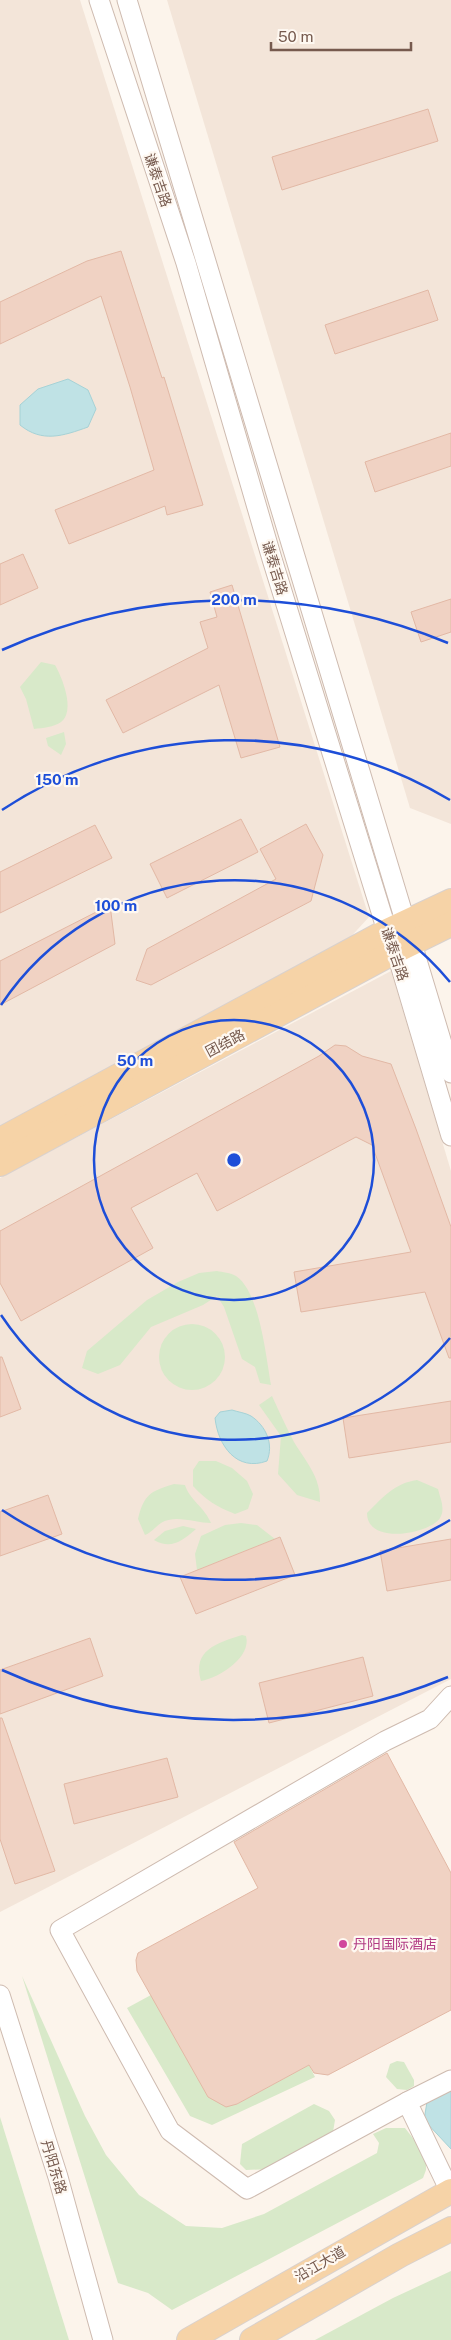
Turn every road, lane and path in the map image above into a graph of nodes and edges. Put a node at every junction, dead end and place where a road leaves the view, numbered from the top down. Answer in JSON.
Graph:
{"nodes":[{"id":1,"x":98,"y":0,"type":"edge"},
{"id":2,"x":127,"y":0,"type":"edge"},
{"id":3,"x":451,"y":902,"type":"edge"},
{"id":4,"x":451,"y":924,"type":"edge"},
{"id":5,"x":400,"y":937,"type":"junction"},
{"id":6,"x":451,"y":1073,"type":"edge"},
{"id":7,"x":451,"y":1136,"type":"edge"},
{"id":8,"x":0,"y":1140,"type":"edge"},
{"id":9,"x":0,"y":1164,"type":"edge"},
{"id":10,"x":451,"y":1696,"type":"edge"},
{"id":11,"x":0,"y":1995,"type":"edge"},
{"id":12,"x":451,"y":2080,"type":"edge"},
{"id":13,"x":407,"y":2102,"type":"junction"},
{"id":14,"x":451,"y":2191,"type":"edge"},
{"id":15,"x":451,"y":2229,"type":"edge"},
{"id":16,"x":103,"y":2340,"type":"edge"},
{"id":17,"x":189,"y":2340,"type":"edge"},
{"id":18,"x":252,"y":2340,"type":"edge"}],
"edges":[{"from":1,"to":5,"type":"street","name":"谦泰吉路"},
{"from":2,"to":5,"type":"street","name":"谦泰吉路"},
{"from":3,"to":5,"type":"main road","name":"团结路"},
{"from":4,"to":5,"type":"main road","name":"团结路"},
{"from":5,"to":6,"type":"street","name":"谦泰吉路"},
{"from":5,"to":7,"type":"street","name":"谦泰吉路"},
{"from":5,"to":8,"type":"main road","name":"团结路"},
{"from":5,"to":9,"type":"main road","name":"团结路"},
{"from":10,"to":13,"type":"street"},
{"from":11,"to":16,"type":"street","name":"丹阳东路"},
{"from":12,"to":13,"type":"street"},
{"from":13,"to":14,"type":"street"},
{"from":14,"to":17,"type":"main road","name":"沿江大道"},
{"from":15,"to":18,"type":"main road"}]}
